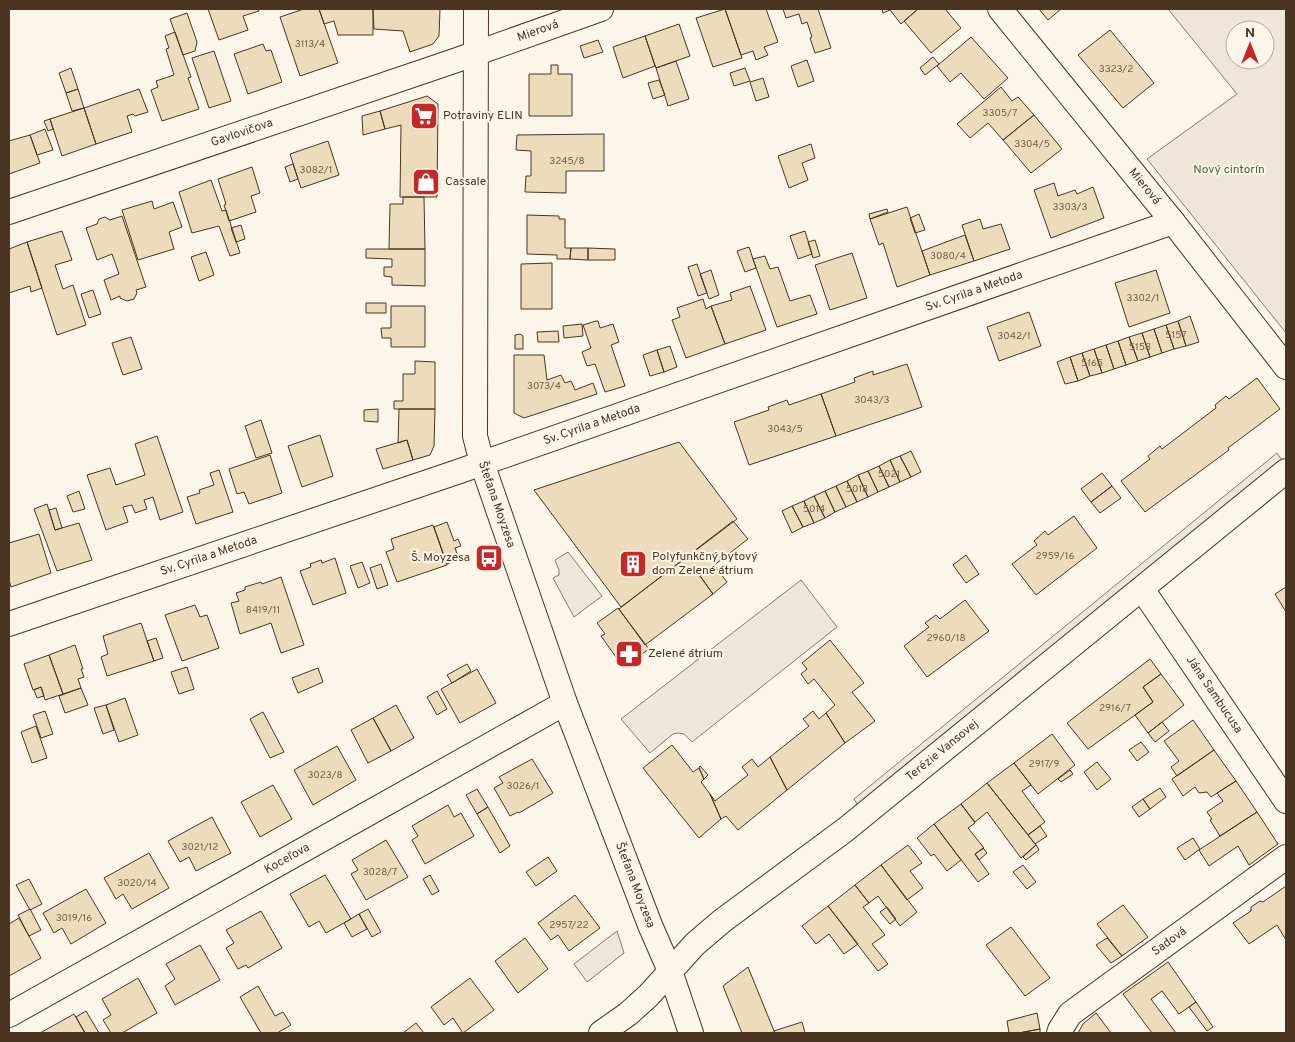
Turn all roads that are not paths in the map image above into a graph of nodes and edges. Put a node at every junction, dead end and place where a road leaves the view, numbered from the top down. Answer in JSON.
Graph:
{"nodes":[{"id":1,"x":476,"y":9,"type":"edge"},
{"id":2,"x":601,"y":9,"type":"edge"},
{"id":3,"x":1000,"y":9,"type":"edge"},
{"id":4,"x":475,"y":54,"type":"junction"},
{"id":5,"x":9,"y":212,"type":"edge"},
{"id":6,"x":1173,"y":222,"type":"junction"},
{"id":7,"x":1286,"y":367,"type":"edge"},
{"id":8,"x":482,"y":463,"type":"junction"},
{"id":9,"x":1286,"y":471,"type":"edge"},
{"id":10,"x":1142,"y":589,"type":"junction"},
{"id":11,"x":9,"y":624,"type":"edge"},
{"id":12,"x":565,"y":703,"type":"junction"},
{"id":13,"x":1286,"y":801,"type":"edge"},
{"id":14,"x":1286,"y":857,"type":"edge"},
{"id":15,"x":670,"y":971,"type":"junction"},
{"id":16,"x":9,"y":1015,"type":"edge"},
{"id":17,"x":601,"y":1033,"type":"edge"},
{"id":18,"x":691,"y":1033,"type":"edge"},
{"id":19,"x":1060,"y":1033,"type":"edge"}],
"edges":[{"from":1,"to":4,"type":"street","name":"Štefana Moyzesa"},
{"from":2,"to":4,"type":"street","name":"Mierová"},
{"from":3,"to":6,"type":"street","name":"Mierová"},
{"from":4,"to":5,"type":"street","name":"Gavlovičova"},
{"from":4,"to":8,"type":"street","name":"Štefana Moyzesa"},
{"from":6,"to":7,"type":"street","name":"Mierová"},
{"from":6,"to":8,"type":"street","name":"Sv. Cyrila a Metoda"},
{"from":8,"to":11,"type":"street","name":"Sv. Cyrila a Metoda"},
{"from":8,"to":12,"type":"street","name":"Štefana Moyzesa"},
{"from":9,"to":10,"type":"street","name":"Terézie Vansovej"},
{"from":10,"to":13,"type":"street","name":"Jána Sambucusa"},
{"from":10,"to":15,"type":"street","name":"Terézie Vansovej"},
{"from":12,"to":15,"type":"street","name":"Štefana Moyzesa"},
{"from":12,"to":16,"type":"street","name":"Koceľova"},
{"from":14,"to":19,"type":"street","name":"Sadová"},
{"from":15,"to":17,"type":"street","name":"Terézie Vansovej"},
{"from":15,"to":18,"type":"street","name":"Štefana Moyzesa"}]}
